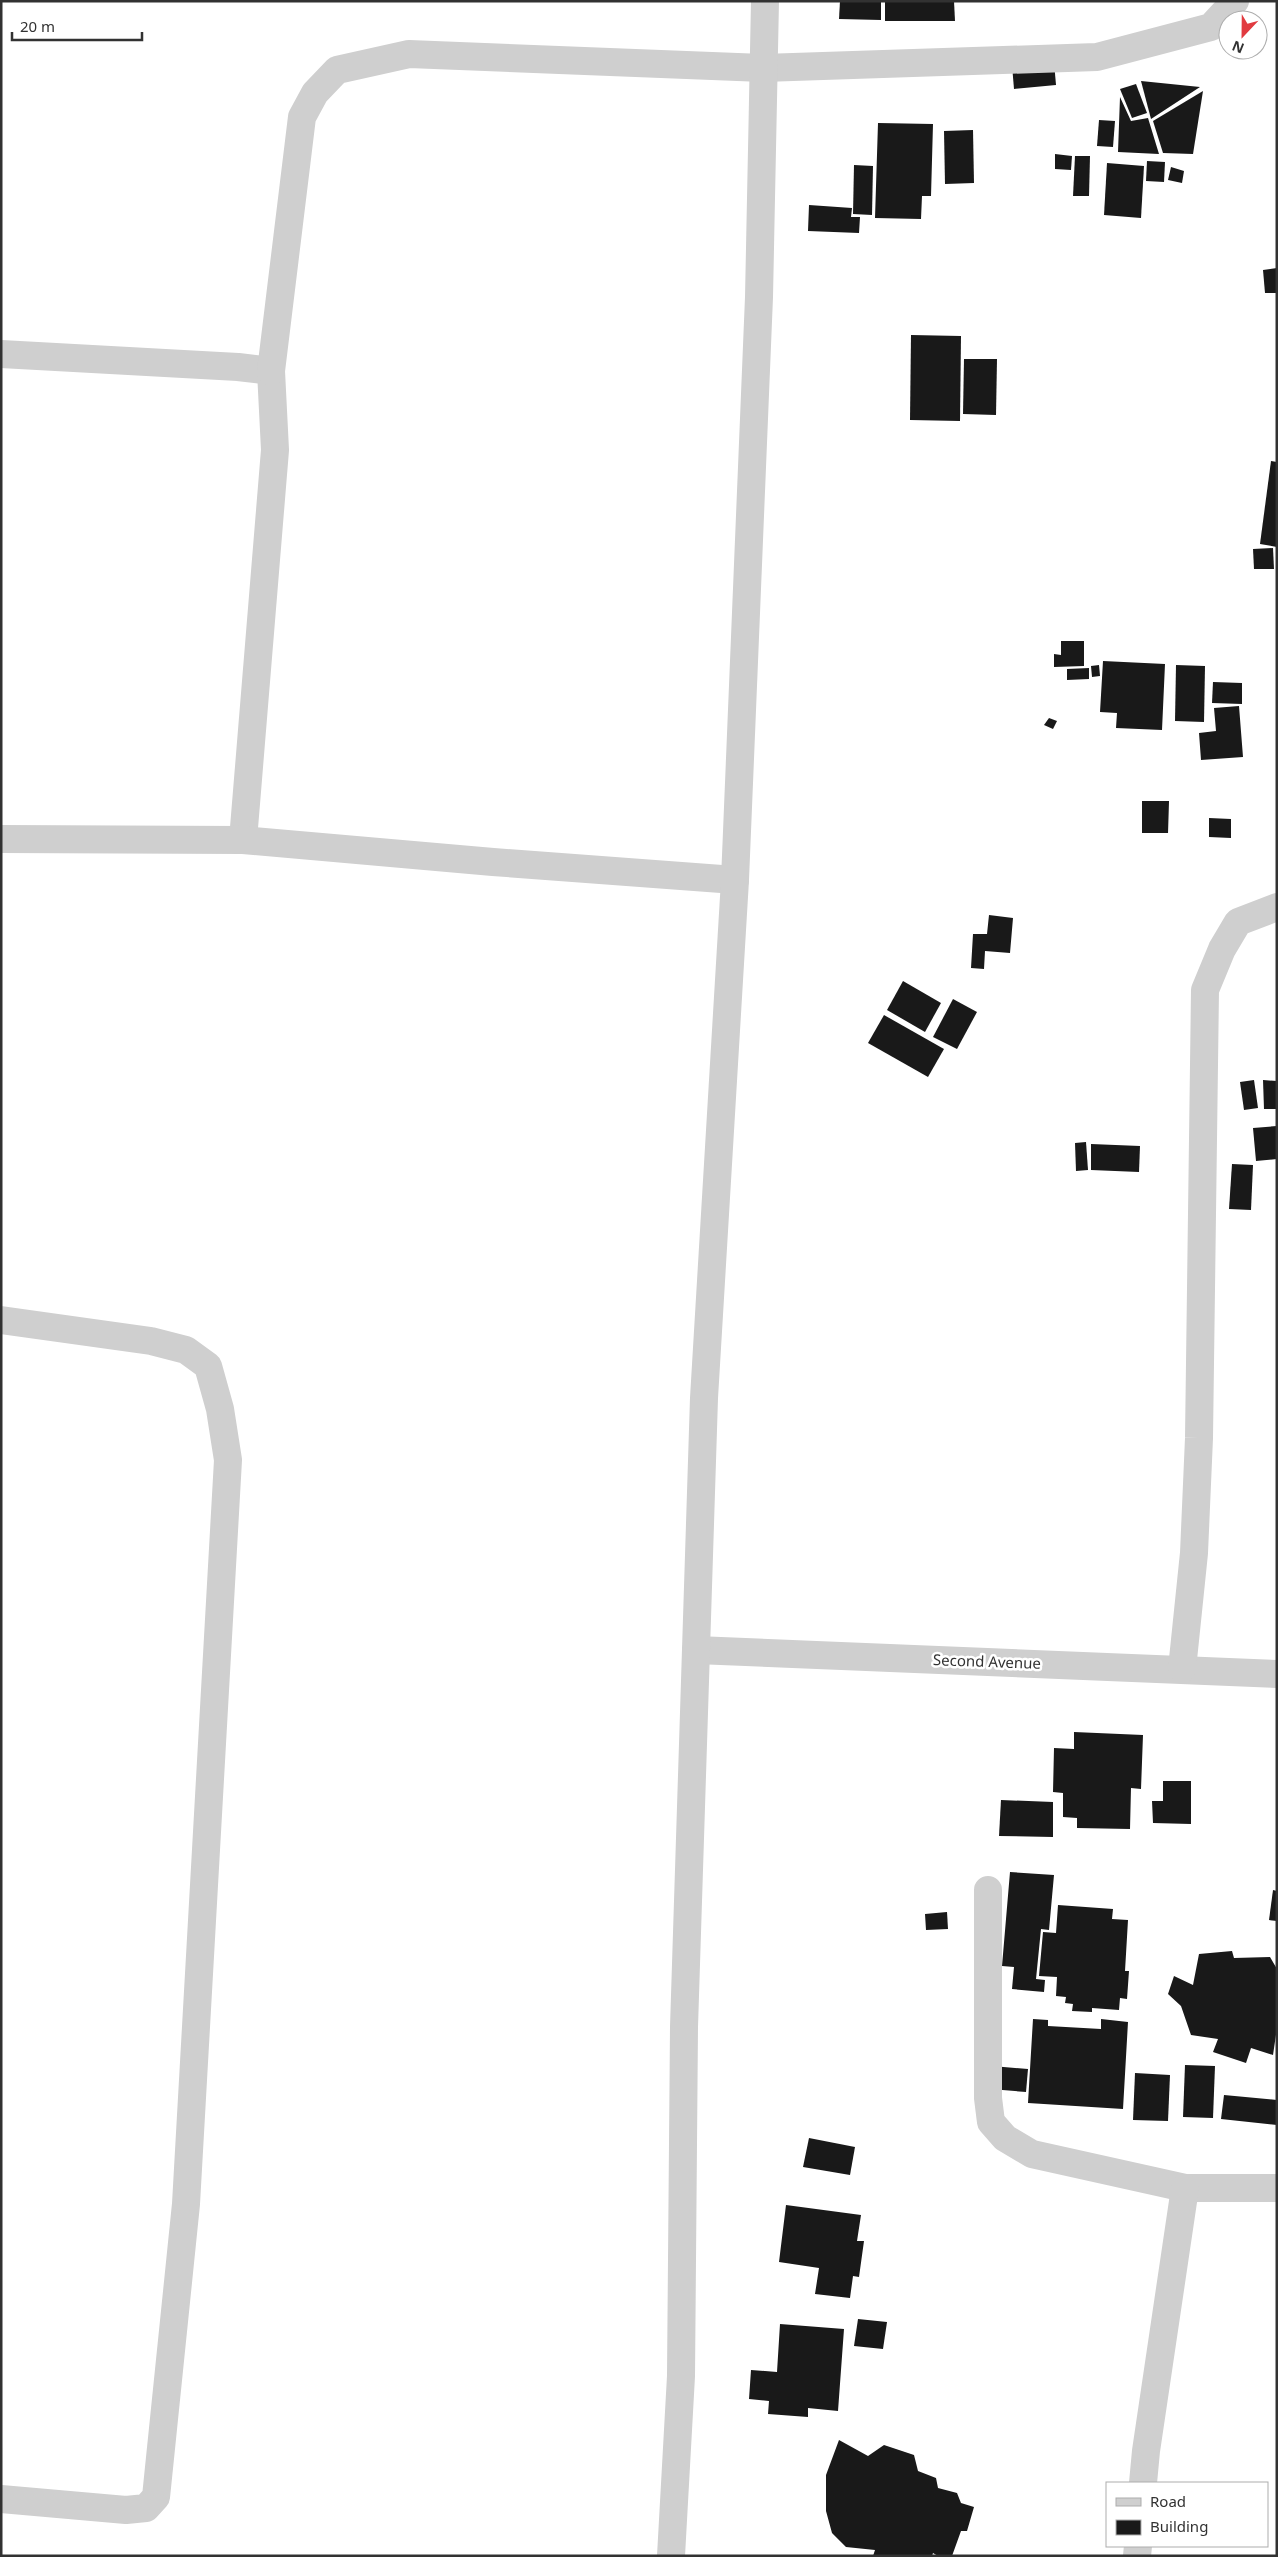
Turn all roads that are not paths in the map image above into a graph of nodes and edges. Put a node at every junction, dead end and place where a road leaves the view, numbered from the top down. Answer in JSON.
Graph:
{"nodes":[{"id":1,"x":764,"y":1,"type":"edge"},
{"id":2,"x":1236,"y":1,"type":"edge"},
{"id":3,"x":763,"y":68,"type":"junction"},
{"id":4,"x":1,"y":354,"type":"edge"},
{"id":5,"x":271,"y":371,"type":"junction"},
{"id":6,"x":1,"y":839,"type":"edge"},
{"id":7,"x":243,"y":840,"type":"junction"},
{"id":8,"x":735,"y":880,"type":"junction"},
{"id":9,"x":1277,"y":907,"type":"edge"},
{"id":10,"x":1,"y":1320,"type":"edge"},
{"id":11,"x":696,"y":1650,"type":"junction"},
{"id":12,"x":1182,"y":1668,"type":"junction"},
{"id":13,"x":1277,"y":1674,"type":"edge"},
{"id":14,"x":988,"y":1890,"type":"dead end"},
{"id":15,"x":1185,"y":2188,"type":"junction"},
{"id":16,"x":1277,"y":2188,"type":"edge"},
{"id":17,"x":1143,"y":2482,"type":"edge"},
{"id":18,"x":1,"y":2499,"type":"edge"},
{"id":19,"x":671,"y":2556,"type":"edge"}],
"edges":[{"from":1,"to":3,"type":"street"},
{"from":2,"to":3,"type":"street"},
{"from":3,"to":5,"type":"street"},
{"from":3,"to":8,"type":"street"},
{"from":4,"to":5,"type":"street"},
{"from":5,"to":7,"type":"street"},
{"from":6,"to":7,"type":"street"},
{"from":7,"to":8,"type":"street"},
{"from":8,"to":11,"type":"street"},
{"from":9,"to":12,"type":"street"},
{"from":10,"to":18,"type":"street"},
{"from":11,"to":12,"type":"street","name":"Second Avenue"},
{"from":11,"to":19,"type":"street"},
{"from":12,"to":13,"type":"street","name":"Second Avenue"},
{"from":14,"to":15,"type":"street"},
{"from":15,"to":16,"type":"street"},
{"from":15,"to":17,"type":"street"}]}
